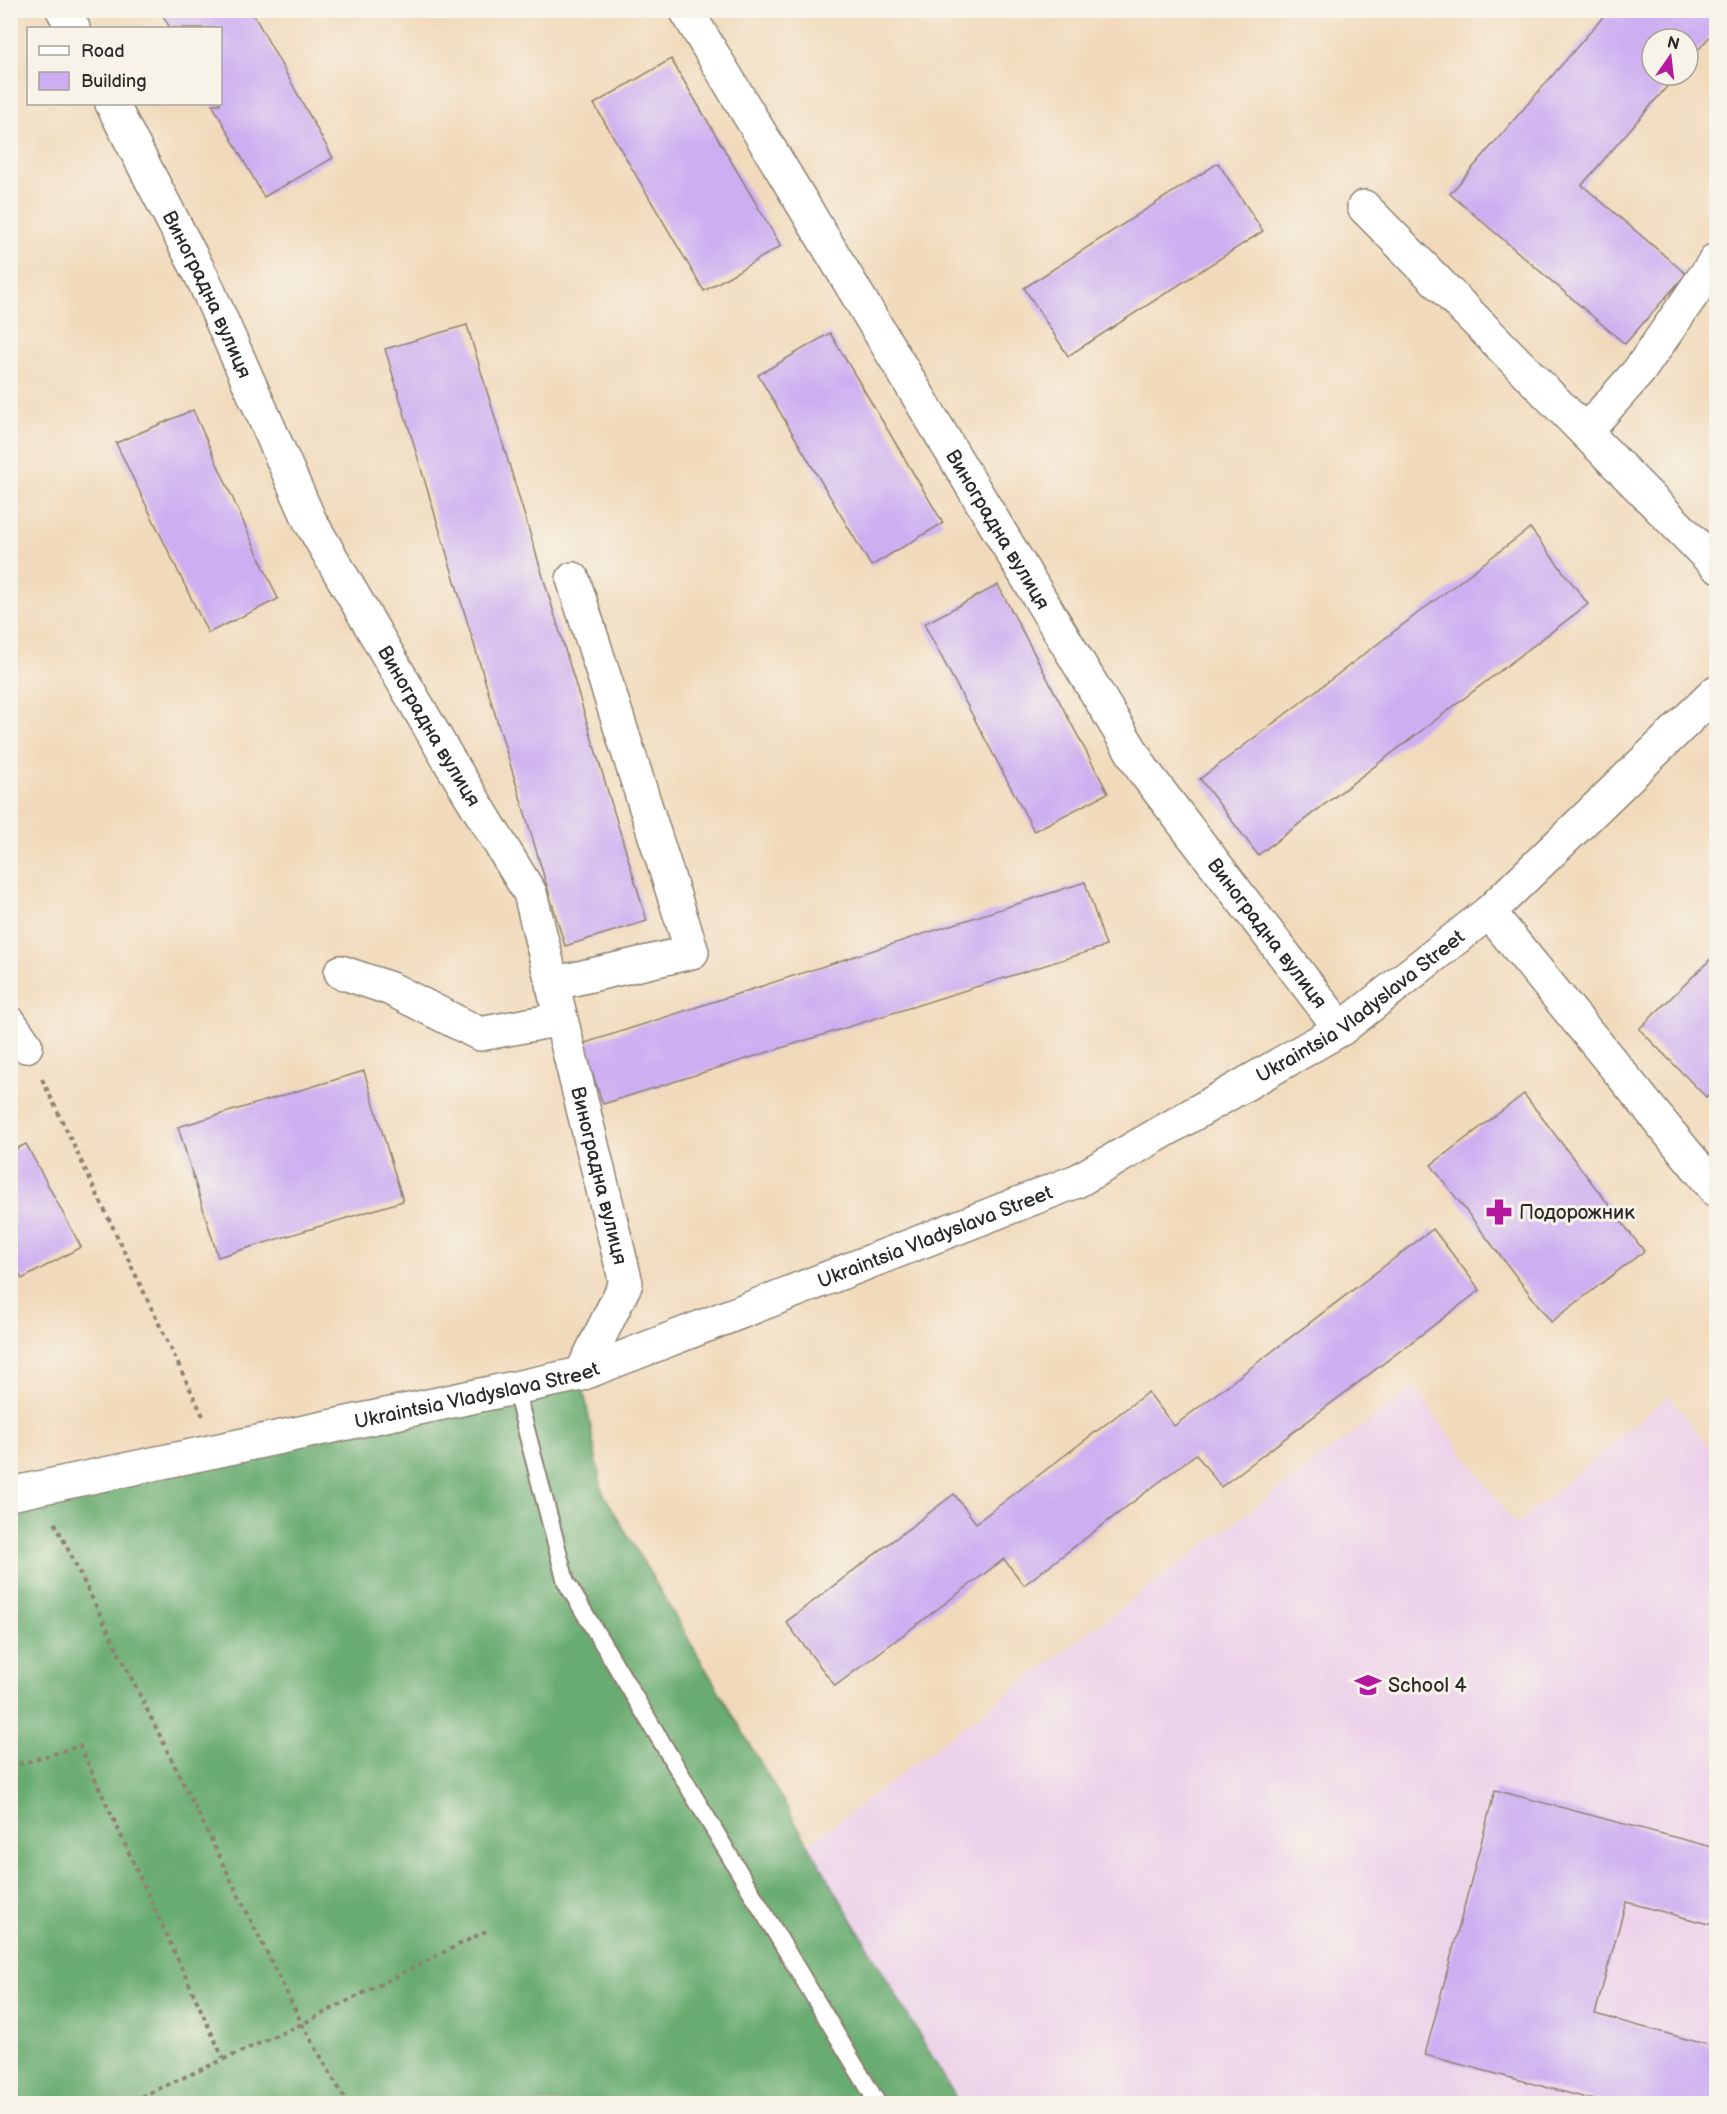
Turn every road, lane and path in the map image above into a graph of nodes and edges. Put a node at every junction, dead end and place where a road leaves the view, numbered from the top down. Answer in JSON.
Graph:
{"nodes":[{"id":1,"x":63,"y":10,"type":"edge"},
{"id":2,"x":686,"y":10,"type":"edge"},
{"id":3,"x":72,"y":27,"type":"edge"},
{"id":4,"x":113,"y":105,"type":"edge"},
{"id":5,"x":1364,"y":207,"type":"dead end"},
{"id":6,"x":1716,"y":260,"type":"edge"},
{"id":7,"x":1586,"y":431,"type":"junction"},
{"id":8,"x":1716,"y":565,"type":"edge"},
{"id":9,"x":573,"y":579,"type":"dead end"},
{"id":10,"x":1716,"y":692,"type":"edge"},
{"id":11,"x":1490,"y":912,"type":"junction"},
{"id":12,"x":342,"y":972,"type":"dead end"},
{"id":13,"x":552,"y":984,"type":"junction"},
{"id":14,"x":561,"y":1019,"type":"junction"},
{"id":15,"x":1341,"y":1029,"type":"junction"},
{"id":16,"x":18,"y":1035,"type":"edge"},
{"id":17,"x":1716,"y":1190,"type":"edge"},
{"id":18,"x":581,"y":1374,"type":"junction"},
{"id":19,"x":515,"y":1387,"type":"junction"},
{"id":20,"x":219,"y":1449,"type":"junction"},
{"id":21,"x":24,"y":1491,"type":"edge"},
{"id":22,"x":10,"y":1767,"type":"edge"},
{"id":23,"x":490,"y":1929,"type":"dead end"},
{"id":24,"x":302,"y":2024,"type":"junction"},
{"id":25,"x":223,"y":2058,"type":"junction"},
{"id":26,"x":125,"y":2103,"type":"edge"},
{"id":27,"x":348,"y":2103,"type":"edge"},
{"id":28,"x":878,"y":2103,"type":"edge"}],
"edges":[{"from":1,"to":3,"type":"street"},
{"from":2,"to":15,"type":"street","name":"Виноградна вулиця"},
{"from":4,"to":13,"type":"street","name":"Виноградна вулиця"},
{"from":5,"to":7,"type":"street"},
{"from":6,"to":7,"type":"street"},
{"from":7,"to":8,"type":"street"},
{"from":9,"to":13,"type":"street"},
{"from":10,"to":11,"type":"street","name":"Ukraintsia Vladyslava Street"},
{"from":11,"to":15,"type":"street","name":"Ukraintsia Vladyslava Street"},
{"from":11,"to":17,"type":"street"},
{"from":12,"to":14,"type":"street"},
{"from":13,"to":14,"type":"street","name":"Виноградна вулиця"},
{"from":14,"to":18,"type":"street","name":"Виноградна вулиця"},
{"from":15,"to":18,"type":"street","name":"Ukraintsia Vladyslava Street"},
{"from":16,"to":20,"type":"path"},
{"from":18,"to":19,"type":"street","name":"Ukraintsia Vladyslava Street"},
{"from":19,"to":20,"type":"street","name":"Ukraintsia Vladyslava Street"},
{"from":19,"to":28,"type":"lane"},
{"from":20,"to":21,"type":"street","name":"Ukraintsia Vladyslava Street"},
{"from":21,"to":24,"type":"path"},
{"from":22,"to":25,"type":"path"},
{"from":23,"to":24,"type":"path"},
{"from":24,"to":25,"type":"path"},
{"from":24,"to":27,"type":"path"},
{"from":25,"to":26,"type":"path"}]}
